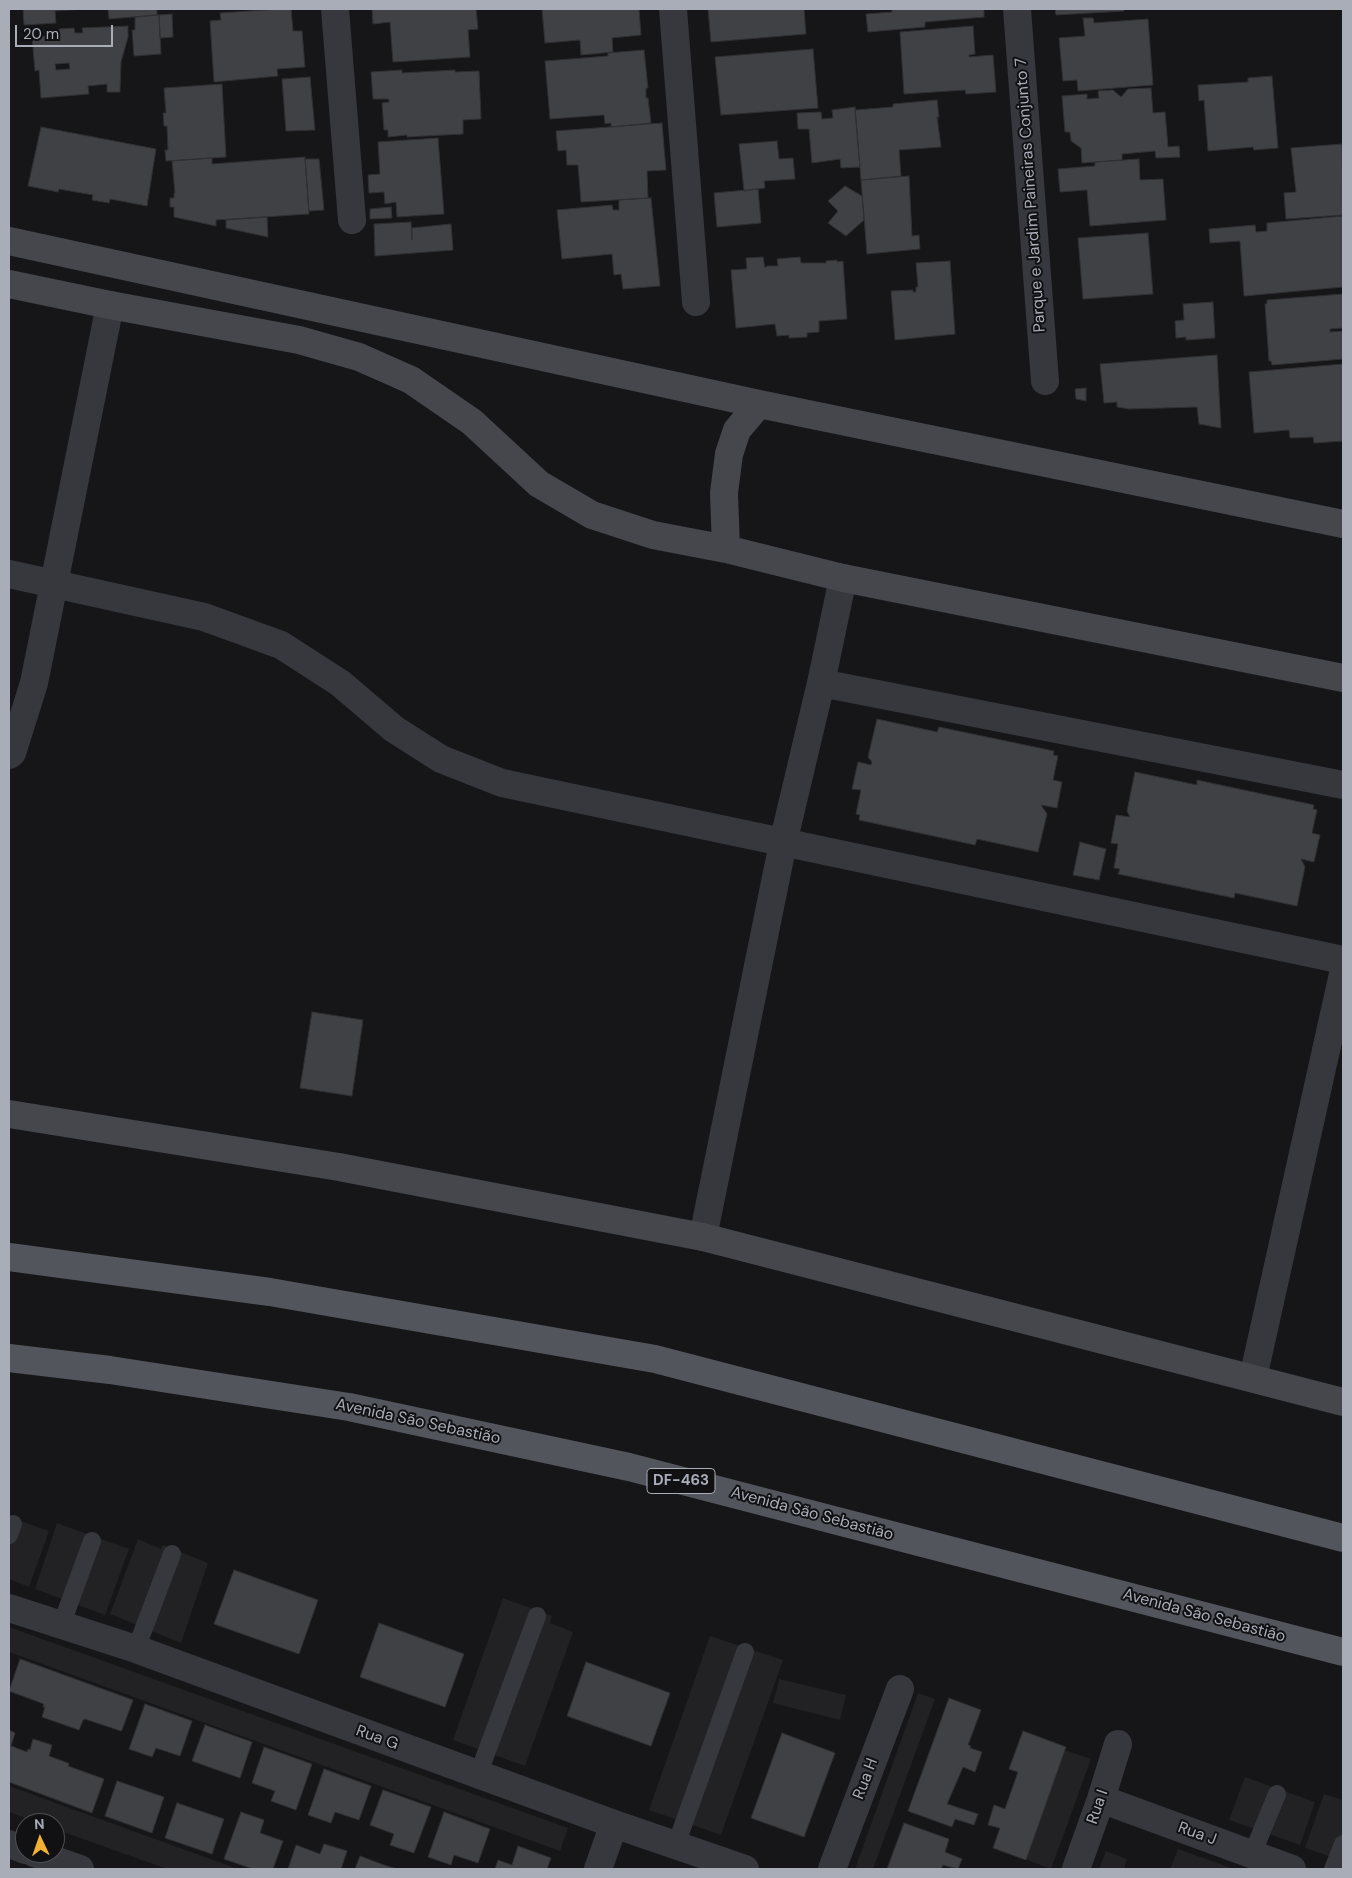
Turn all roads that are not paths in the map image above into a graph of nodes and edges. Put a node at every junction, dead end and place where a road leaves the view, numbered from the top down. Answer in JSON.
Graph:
{"nodes":[{"id":1,"x":335,"y":9,"type":"edge"},
{"id":2,"x":673,"y":9,"type":"edge"},
{"id":3,"x":1017,"y":9,"type":"edge"},
{"id":4,"x":352,"y":220,"type":"dead end"},
{"id":5,"x":9,"y":241,"type":"edge"},
{"id":6,"x":9,"y":284,"type":"edge"},
{"id":7,"x":696,"y":302,"type":"dead end"},
{"id":8,"x":110,"y":305,"type":"junction"},
{"id":9,"x":1045,"y":381,"type":"dead end"},
{"id":10,"x":759,"y":404,"type":"junction"},
{"id":11,"x":1343,"y":524,"type":"edge"},
{"id":12,"x":726,"y":549,"type":"junction"},
{"id":13,"x":9,"y":574,"type":"edge"},
{"id":14,"x":843,"y":578,"type":"junction"},
{"id":15,"x":53,"y":584,"type":"junction"},
{"id":16,"x":1343,"y":678,"type":"edge"},
{"id":17,"x":821,"y":683,"type":"junction"},
{"id":18,"x":9,"y":755,"type":"edge"},
{"id":19,"x":1343,"y":786,"type":"edge"},
{"id":20,"x":783,"y":843,"type":"junction"},
{"id":21,"x":1343,"y":960,"type":"edge"},
{"id":22,"x":1343,"y":974,"type":"edge"},
{"id":23,"x":9,"y":1114,"type":"edge"},
{"id":24,"x":703,"y":1237,"type":"junction"},
{"id":25,"x":9,"y":1257,"type":"edge"},
{"id":26,"x":9,"y":1358,"type":"edge"},
{"id":27,"x":1253,"y":1378,"type":"junction"},
{"id":28,"x":1343,"y":1402,"type":"edge"},
{"id":29,"x":1343,"y":1538,"type":"edge"},
{"id":30,"x":92,"y":1541,"type":"dead end"},
{"id":31,"x":172,"y":1554,"type":"dead end"},
{"id":32,"x":9,"y":1608,"type":"edge"},
{"id":33,"x":537,"y":1616,"type":"dead end"},
{"id":34,"x":60,"y":1626,"type":"junction"},
{"id":35,"x":136,"y":1649,"type":"junction"},
{"id":36,"x":745,"y":1652,"type":"dead end"},
{"id":37,"x":1343,"y":1652,"type":"edge"},
{"id":38,"x":900,"y":1689,"type":"dead end"},
{"id":39,"x":1118,"y":1744,"type":"dead end"},
{"id":40,"x":478,"y":1774,"type":"junction"},
{"id":41,"x":1277,"y":1794,"type":"dead end"},
{"id":42,"x":1101,"y":1799,"type":"junction"},
{"id":43,"x":614,"y":1824,"type":"junction"},
{"id":44,"x":1343,"y":1844,"type":"edge"},
{"id":45,"x":676,"y":1845,"type":"junction"},
{"id":46,"x":1252,"y":1855,"type":"junction"},
{"id":47,"x":63,"y":1863,"type":"edge"},
{"id":48,"x":80,"y":1869,"type":"edge"},
{"id":49,"x":598,"y":1869,"type":"edge"},
{"id":50,"x":745,"y":1869,"type":"edge"},
{"id":51,"x":832,"y":1869,"type":"edge"},
{"id":52,"x":1076,"y":1869,"type":"edge"},
{"id":53,"x":1292,"y":1869,"type":"edge"},
{"id":54,"x":1333,"y":1869,"type":"edge"}],
"edges":[{"from":1,"to":4,"type":"street"},
{"from":2,"to":7,"type":"street"},
{"from":3,"to":9,"type":"street","name":"Parque e Jardim Paineiras Conjunto 7"},
{"from":5,"to":10,"type":"street"},
{"from":6,"to":8,"type":"street"},
{"from":8,"to":12,"type":"street"},
{"from":8,"to":15,"type":"street"},
{"from":10,"to":11,"type":"street"},
{"from":10,"to":12,"type":"street"},
{"from":12,"to":14,"type":"street"},
{"from":13,"to":15,"type":"street"},
{"from":14,"to":16,"type":"street"},
{"from":14,"to":17,"type":"street"},
{"from":15,"to":18,"type":"street"},
{"from":15,"to":20,"type":"street"},
{"from":17,"to":19,"type":"street"},
{"from":17,"to":20,"type":"street"},
{"from":20,"to":21,"type":"street"},
{"from":20,"to":24,"type":"street"},
{"from":22,"to":27,"type":"street"},
{"from":23,"to":24,"type":"street"},
{"from":24,"to":27,"type":"street"},
{"from":25,"to":29,"type":"main road"},
{"from":26,"to":37,"type":"main road","name":"Avenida São Sebastião","number":"DF-463"},
{"from":27,"to":28,"type":"street"},
{"from":30,"to":34,"type":"lane"},
{"from":31,"to":35,"type":"lane"},
{"from":32,"to":34,"type":"street","name":"Rua G"},
{"from":33,"to":40,"type":"lane"},
{"from":34,"to":35,"type":"street","name":"Rua G"},
{"from":35,"to":40,"type":"street","name":"Rua G"},
{"from":36,"to":45,"type":"lane"},
{"from":38,"to":51,"type":"street","name":"Rua H"},
{"from":39,"to":42,"type":"street","name":"Rua I"},
{"from":40,"to":43,"type":"street","name":"Rua G"},
{"from":41,"to":46,"type":"lane"},
{"from":42,"to":46,"type":"street","name":"Rua J"},
{"from":42,"to":52,"type":"street","name":"Rua I"},
{"from":43,"to":45,"type":"street","name":"Rua G"},
{"from":43,"to":49,"type":"street"},
{"from":44,"to":54,"type":"lane"},
{"from":45,"to":50,"type":"street","name":"Rua G"},
{"from":46,"to":53,"type":"street","name":"Rua J"},
{"from":47,"to":48,"type":"street"}]}
